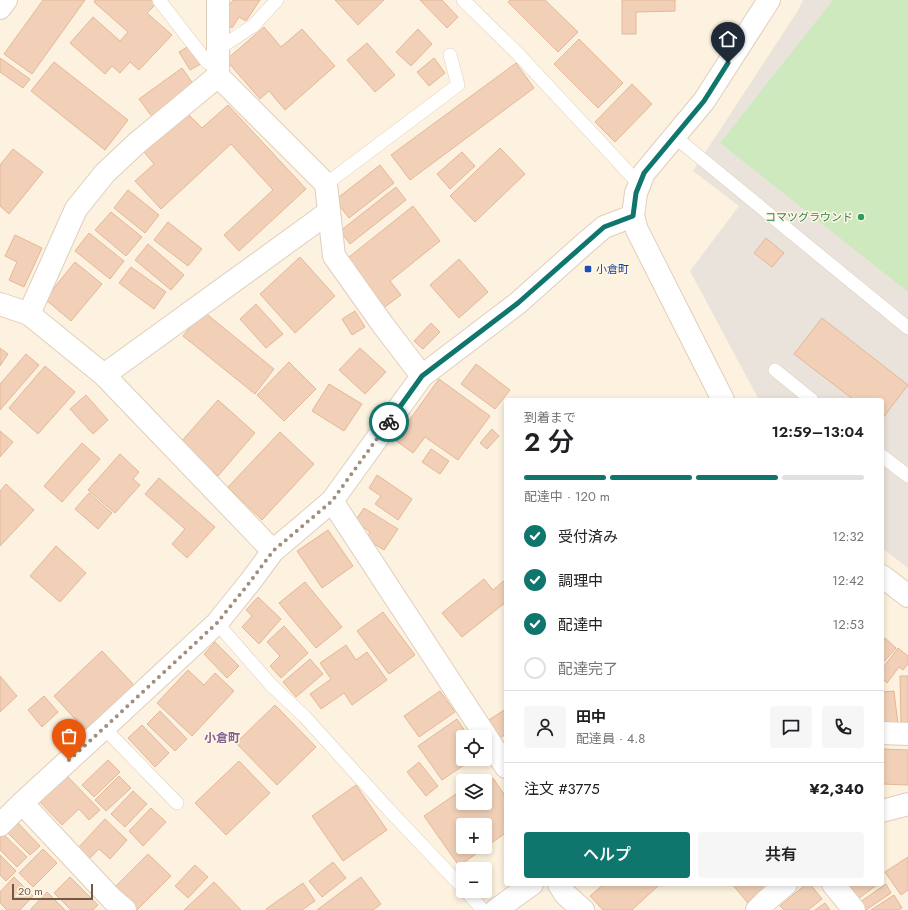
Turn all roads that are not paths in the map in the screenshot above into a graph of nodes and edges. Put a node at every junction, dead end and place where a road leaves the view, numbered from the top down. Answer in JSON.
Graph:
{"nodes":[{"id":1,"x":6,"y":0,"type":"edge"},
{"id":2,"x":158,"y":0,"type":"edge"},
{"id":3,"x":218,"y":0,"type":"edge"},
{"id":4,"x":277,"y":0,"type":"edge"},
{"id":5,"x":463,"y":0,"type":"edge"},
{"id":6,"x":769,"y":0,"type":"edge"},
{"id":7,"x":0,"y":8,"type":"edge"},
{"id":8,"x":450,"y":55,"type":"dead end"},
{"id":9,"x":218,"y":64,"type":"junction"},
{"id":10,"x":675,"y":137,"type":"junction"},
{"id":11,"x":326,"y":184,"type":"junction"},
{"id":12,"x":640,"y":185,"type":"junction"},
{"id":13,"x":329,"y":212,"type":"junction"},
{"id":14,"x":633,"y":216,"type":"junction"},
{"id":15,"x":0,"y":304,"type":"edge"},
{"id":16,"x":29,"y":314,"type":"junction"},
{"id":17,"x":908,"y":328,"type":"edge"},
{"id":18,"x":775,"y":370,"type":"dead end"},
{"id":19,"x":104,"y":375,"type":"junction"},
{"id":20,"x":422,"y":376,"type":"junction"},
{"id":21,"x":722,"y":398,"type":"edge"},
{"id":22,"x":810,"y":398,"type":"edge"},
{"id":23,"x":884,"y":458,"type":"edge"},
{"id":24,"x":908,"y":476,"type":"edge"},
{"id":25,"x":332,"y":501,"type":"junction"},
{"id":26,"x":273,"y":551,"type":"junction"},
{"id":27,"x":884,"y":578,"type":"edge"},
{"id":28,"x":908,"y":596,"type":"edge"},
{"id":29,"x":217,"y":623,"type":"junction"},
{"id":30,"x":104,"y":728,"type":"junction"},
{"id":31,"x":884,"y":733,"type":"edge"},
{"id":32,"x":908,"y":734,"type":"edge"},
{"id":33,"x":504,"y":764,"type":"edge"},
{"id":34,"x":22,"y":803,"type":"junction"},
{"id":35,"x":177,"y":803,"type":"dead end"},
{"id":36,"x":0,"y":826,"type":"edge"},
{"id":37,"x":456,"y":881,"type":"edge"},
{"id":38,"x":529,"y":886,"type":"edge"},
{"id":39,"x":559,"y":886,"type":"edge"},
{"id":40,"x":784,"y":886,"type":"edge"},
{"id":41,"x":835,"y":886,"type":"edge"},
{"id":42,"x":472,"y":898,"type":"edge"},
{"id":43,"x":125,"y":910,"type":"edge"},
{"id":44,"x":483,"y":910,"type":"edge"},
{"id":45,"x":496,"y":910,"type":"edge"},
{"id":46,"x":583,"y":910,"type":"edge"},
{"id":47,"x":757,"y":910,"type":"edge"},
{"id":48,"x":854,"y":910,"type":"edge"}],
"edges":[{"from":1,"to":7,"type":"street"},
{"from":2,"to":9,"type":"lane"},
{"from":3,"to":9,"type":"street"},
{"from":4,"to":9,"type":"lane"},
{"from":5,"to":12,"type":"lane"},
{"from":6,"to":10,"type":"street"},
{"from":8,"to":11,"type":"lane"},
{"from":9,"to":11,"type":"street"},
{"from":9,"to":16,"type":"street"},
{"from":10,"to":12,"type":"street"},
{"from":10,"to":17,"type":"lane"},
{"from":11,"to":13,"type":"street"},
{"from":12,"to":14,"type":"street"},
{"from":13,"to":19,"type":"street"},
{"from":13,"to":20,"type":"street"},
{"from":14,"to":20,"type":"street"},
{"from":14,"to":21,"type":"street"},
{"from":15,"to":16,"type":"street"},
{"from":16,"to":19,"type":"street"},
{"from":18,"to":22,"type":"lane"},
{"from":19,"to":26,"type":"street"},
{"from":20,"to":25,"type":"street"},
{"from":23,"to":24,"type":"lane"},
{"from":25,"to":26,"type":"street"},
{"from":25,"to":33,"type":"street"},
{"from":26,"to":29,"type":"street"},
{"from":27,"to":28,"type":"street"},
{"from":29,"to":30,"type":"street"},
{"from":29,"to":37,"type":"lane"},
{"from":30,"to":34,"type":"street"},
{"from":30,"to":35,"type":"lane"},
{"from":31,"to":32,"type":"street"},
{"from":34,"to":36,"type":"street"},
{"from":34,"to":43,"type":"street"},
{"from":38,"to":45,"type":"street"},
{"from":39,"to":46,"type":"street"},
{"from":40,"to":47,"type":"street"},
{"from":41,"to":48,"type":"street"},
{"from":42,"to":44,"type":"lane"}]}
